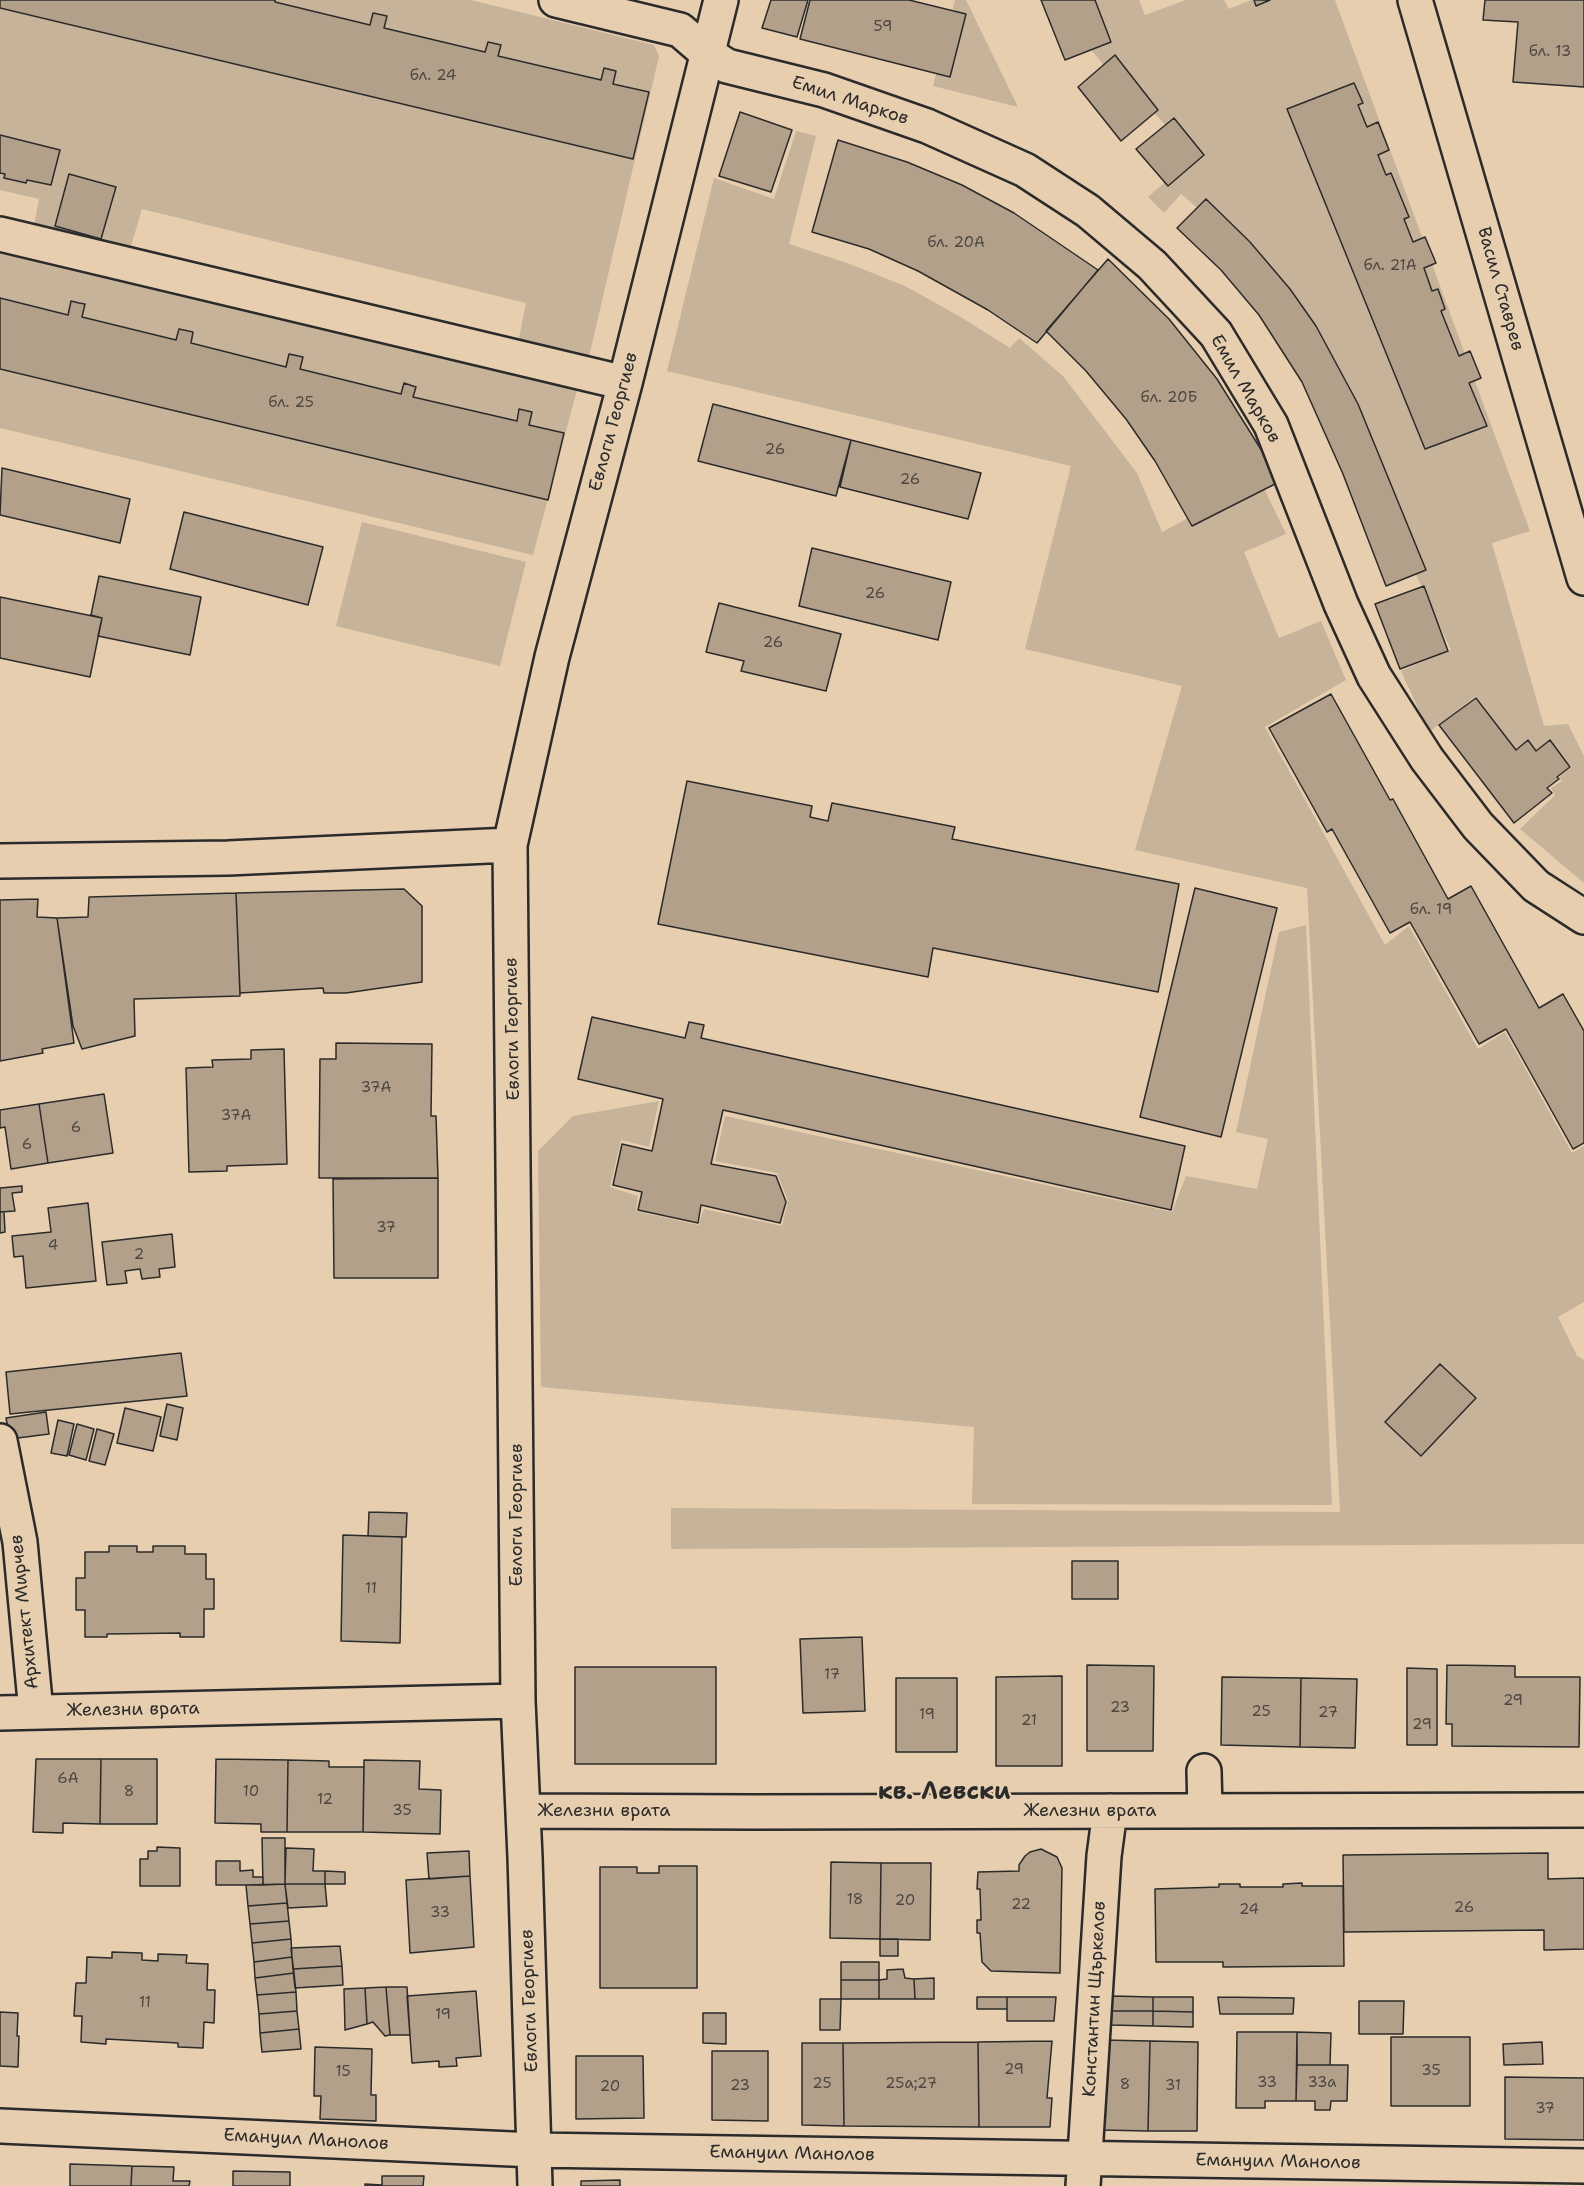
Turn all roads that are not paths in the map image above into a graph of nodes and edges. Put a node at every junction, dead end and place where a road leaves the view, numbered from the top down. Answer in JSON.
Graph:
{"nodes":[{"id":1,"x":556,"y":0,"type":"edge"},
{"id":2,"x":721,"y":0,"type":"edge"},
{"id":3,"x":1416,"y":0,"type":"edge"},
{"id":4,"x":708,"y":54,"type":"junction"},
{"id":5,"x":0,"y":234,"type":"edge"},
{"id":6,"x":625,"y":383,"type":"junction"},
{"id":7,"x":1584,"y":578,"type":"edge"},
{"id":8,"x":510,"y":845,"type":"junction"},
{"id":9,"x":0,"y":861,"type":"edge"},
{"id":10,"x":1584,"y":917,"type":"edge"},
{"id":11,"x":0,"y":1441,"type":"edge"},
{"id":12,"x":518,"y":1701,"type":"junction"},
{"id":13,"x":36,"y":1712,"type":"junction"},
{"id":14,"x":0,"y":1713,"type":"edge"},
{"id":15,"x":1204,"y":1771,"type":"dead end"},
{"id":16,"x":1584,"y":1810,"type":"edge"},
{"id":17,"x":523,"y":1811,"type":"junction"},
{"id":18,"x":1110,"y":1811,"type":"junction"},
{"id":19,"x":1204,"y":1811,"type":"junction"},
{"id":20,"x":0,"y":2126,"type":"edge"},
{"id":21,"x":534,"y":2150,"type":"junction"},
{"id":22,"x":1584,"y":2166,"type":"edge"},
{"id":23,"x":1084,"y":2172,"type":"edge"},
{"id":24,"x":535,"y":2186,"type":"edge"}],
"edges":[{"from":1,"to":4,"type":"street","name":"Емил Марков"},
{"from":2,"to":4,"type":"street","name":"Евлоги Георгиев"},
{"from":3,"to":7,"type":"street","name":"Васил Ставрев"},
{"from":4,"to":6,"type":"street","name":"Евлоги Георгиев"},
{"from":4,"to":10,"type":"street","name":"Емил Марков"},
{"from":5,"to":6,"type":"street"},
{"from":6,"to":8,"type":"street","name":"Евлоги Георгиев"},
{"from":8,"to":9,"type":"street"},
{"from":8,"to":12,"type":"street","name":"Евлоги Георгиев"},
{"from":11,"to":13,"type":"street","name":"Архитект Мирчев"},
{"from":12,"to":13,"type":"street","name":"Железни врата"},
{"from":12,"to":17,"type":"street","name":"Евлоги Георгиев"},
{"from":13,"to":14,"type":"street","name":"Железни врата"},
{"from":15,"to":19,"type":"street"},
{"from":16,"to":19,"type":"street","name":"Железни врата"},
{"from":17,"to":18,"type":"street","name":"Железни врата"},
{"from":17,"to":21,"type":"street","name":"Евлоги Георгиев"},
{"from":18,"to":19,"type":"street","name":"Железни врата"},
{"from":18,"to":23,"type":"street","name":"Константин Щъркелов"},
{"from":20,"to":21,"type":"street","name":"Емануил Манолов"},
{"from":21,"to":23,"type":"street","name":"Емануил Манолов"},
{"from":21,"to":24,"type":"street","name":"Евлоги Георгиев"},
{"from":22,"to":23,"type":"street","name":"Емануил Манолов"}]}
